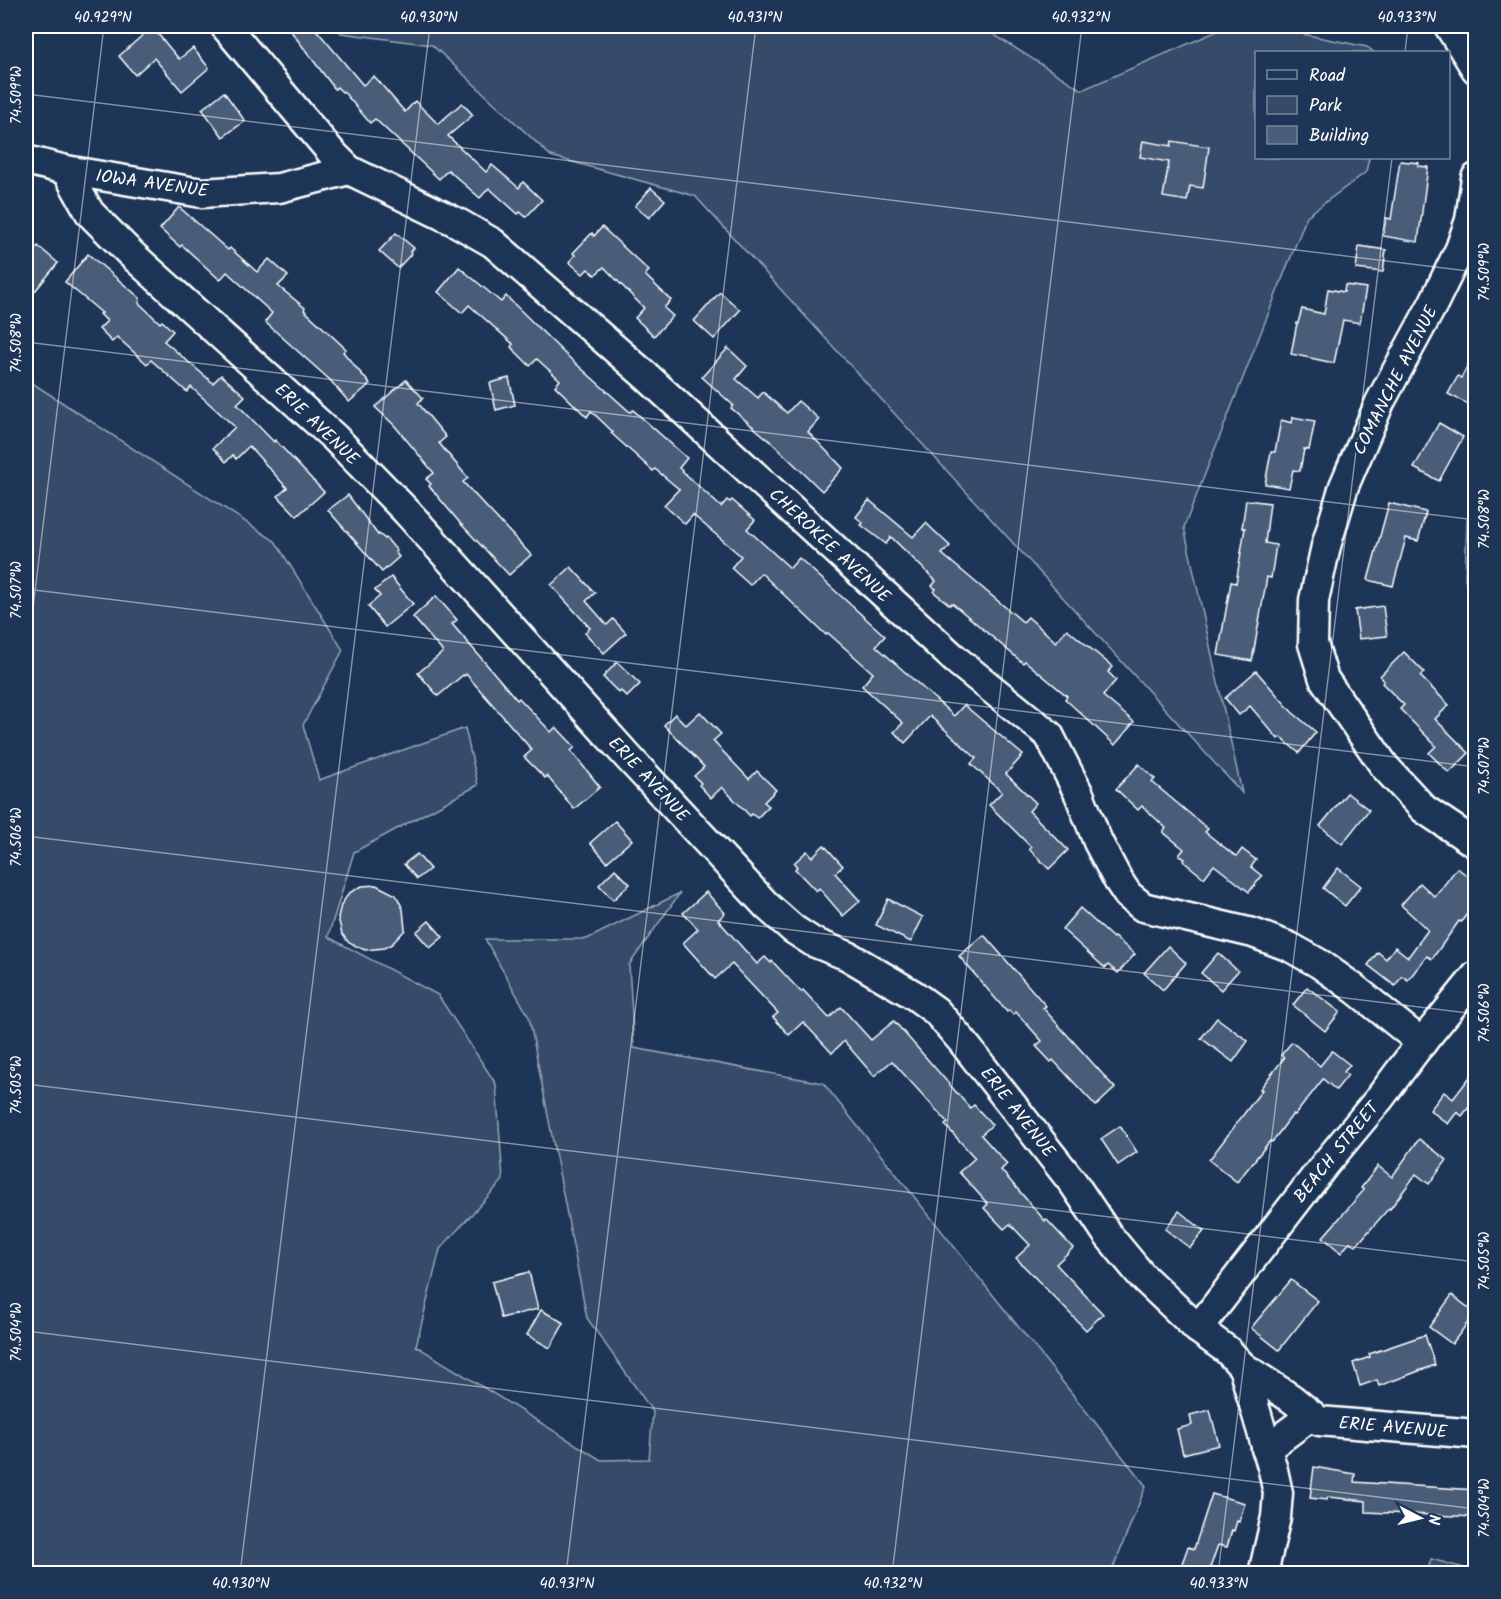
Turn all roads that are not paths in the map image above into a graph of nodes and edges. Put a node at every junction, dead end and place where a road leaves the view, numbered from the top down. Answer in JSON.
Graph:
{"nodes":[{"id":1,"x":225,"y":26,"type":"edge"},
{"id":2,"x":1449,"y":26,"type":"edge"},
{"id":3,"x":1476,"y":69,"type":"edge"},
{"id":4,"x":26,"y":160,"type":"edge"},
{"id":5,"x":66,"y":170,"type":"junction"},
{"id":6,"x":349,"y":170,"type":"junction"},
{"id":7,"x":1476,"y":178,"type":"edge"},
{"id":8,"x":1476,"y":844,"type":"edge"},
{"id":9,"x":1476,"y":976,"type":"edge"},
{"id":10,"x":1422,"y":1043,"type":"junction"},
{"id":11,"x":1198,"y":1329,"type":"junction"},
{"id":12,"x":1243,"y":1367,"type":"junction"},
{"id":13,"x":1312,"y":1415,"type":"junction"},
{"id":14,"x":1470,"y":1426,"type":"edge"},
{"id":15,"x":1266,"y":1449,"type":"junction"},
{"id":16,"x":1263,"y":1574,"type":"edge"}],
"edges":[{"from":1,"to":6,"type":"street","name":"CHEROKEE AVENUE"},
{"from":2,"to":3,"type":"street"},
{"from":4,"to":5,"type":"street","name":"IOWA AVENUE"},
{"from":5,"to":6,"type":"street","name":"IOWA AVENUE"},
{"from":5,"to":11,"type":"street","name":"ERIE AVENUE"},
{"from":6,"to":10,"type":"street","name":"CHEROKEE AVENUE"},
{"from":7,"to":8,"type":"street","name":"COMANCHE AVENUE"},
{"from":9,"to":10,"type":"street","name":"BEACH STREET"},
{"from":10,"to":11,"type":"street","name":"BEACH STREET"},
{"from":11,"to":12,"type":"street","name":"ERIE AVENUE"},
{"from":12,"to":13,"type":"street","name":"ERIE AVENUE"},
{"from":12,"to":15,"type":"street","name":"ERIE AVENUE"},
{"from":13,"to":14,"type":"street","name":"ERIE AVENUE"},
{"from":13,"to":15,"type":"street"},
{"from":15,"to":16,"type":"street","name":"ERIE AVENUE"}]}
